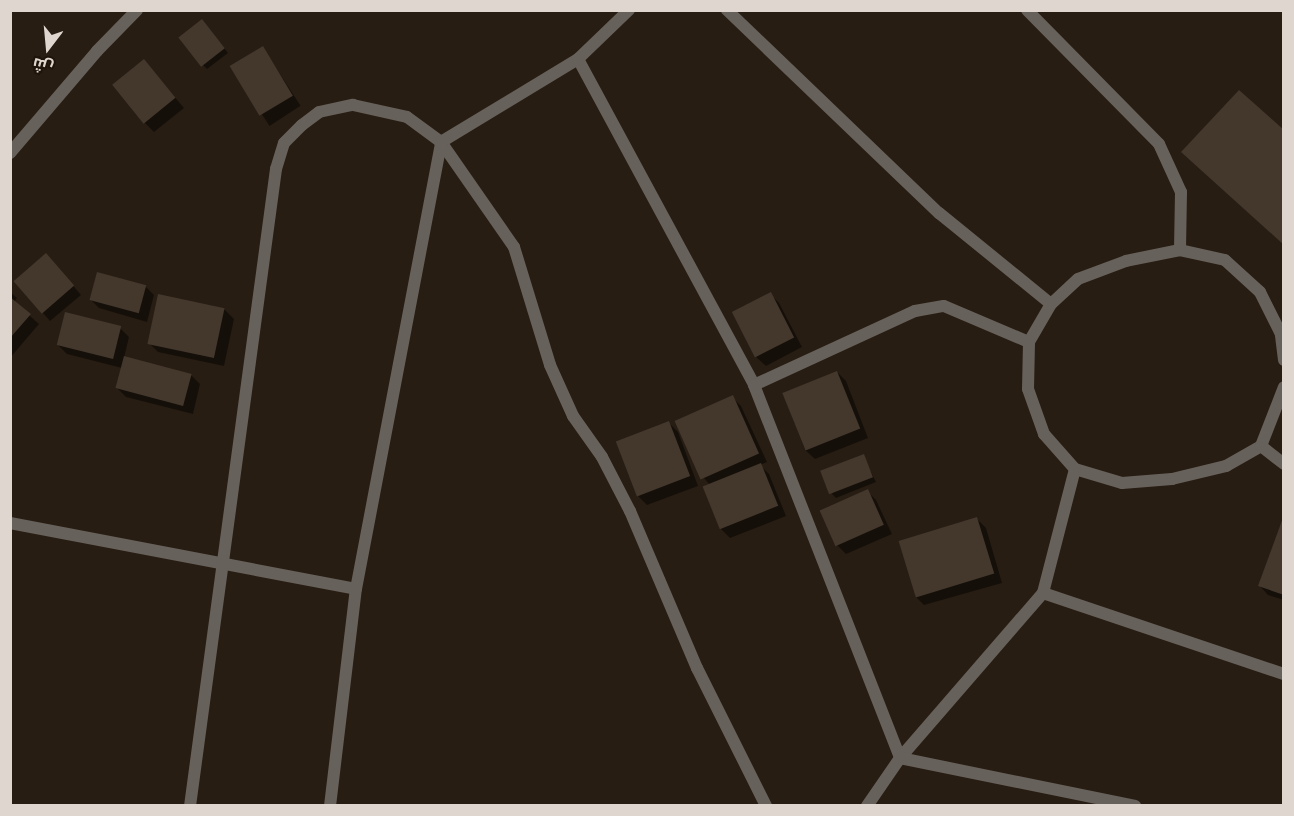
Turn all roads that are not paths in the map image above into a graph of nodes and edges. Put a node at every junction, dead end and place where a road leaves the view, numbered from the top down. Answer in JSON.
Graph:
{"nodes":[{"id":1,"x":137,"y":10,"type":"edge"},
{"id":2,"x":629,"y":10,"type":"edge"},
{"id":3,"x":727,"y":10,"type":"edge"},
{"id":4,"x":1027,"y":10,"type":"edge"},
{"id":5,"x":578,"y":58,"type":"junction"},
{"id":6,"x":441,"y":142,"type":"junction"},
{"id":7,"x":10,"y":153,"type":"edge"},
{"id":8,"x":1180,"y":250,"type":"junction"},
{"id":9,"x":1051,"y":304,"type":"junction"},
{"id":10,"x":1029,"y":342,"type":"junction"},
{"id":11,"x":1284,"y":360,"type":"edge"},
{"id":12,"x":754,"y":385,"type":"junction"},
{"id":13,"x":1284,"y":387,"type":"edge"},
{"id":14,"x":1261,"y":446,"type":"junction"},
{"id":15,"x":1284,"y":464,"type":"edge"},
{"id":16,"x":1075,"y":469,"type":"junction"},
{"id":17,"x":10,"y":523,"type":"edge"},
{"id":18,"x":220,"y":561,"type":"junction"},
{"id":19,"x":356,"y":589,"type":"junction"},
{"id":20,"x":1043,"y":592,"type":"junction"},
{"id":21,"x":1284,"y":674,"type":"edge"},
{"id":22,"x":900,"y":758,"type":"junction"},
{"id":23,"x":190,"y":806,"type":"edge"},
{"id":24,"x":330,"y":806,"type":"edge"},
{"id":25,"x":766,"y":806,"type":"edge"},
{"id":26,"x":867,"y":806,"type":"edge"},
{"id":27,"x":1135,"y":806,"type":"edge"}],
"edges":[{"from":1,"to":7,"type":"street"},
{"from":2,"to":5,"type":"street"},
{"from":3,"to":9,"type":"street"},
{"from":4,"to":8,"type":"street"},
{"from":5,"to":6,"type":"street"},
{"from":5,"to":12,"type":"street"},
{"from":6,"to":18,"type":"street"},
{"from":6,"to":19,"type":"street"},
{"from":6,"to":25,"type":"street"},
{"from":8,"to":9,"type":"street"},
{"from":8,"to":11,"type":"street"},
{"from":9,"to":10,"type":"street"},
{"from":10,"to":12,"type":"street"},
{"from":10,"to":16,"type":"street"},
{"from":12,"to":22,"type":"street"},
{"from":13,"to":14,"type":"street"},
{"from":14,"to":15,"type":"street"},
{"from":14,"to":16,"type":"street"},
{"from":16,"to":20,"type":"street"},
{"from":17,"to":18,"type":"street"},
{"from":18,"to":19,"type":"street"},
{"from":18,"to":23,"type":"street"},
{"from":19,"to":24,"type":"street"},
{"from":20,"to":21,"type":"street"},
{"from":20,"to":22,"type":"street"},
{"from":22,"to":26,"type":"street"},
{"from":22,"to":27,"type":"street"}]}
